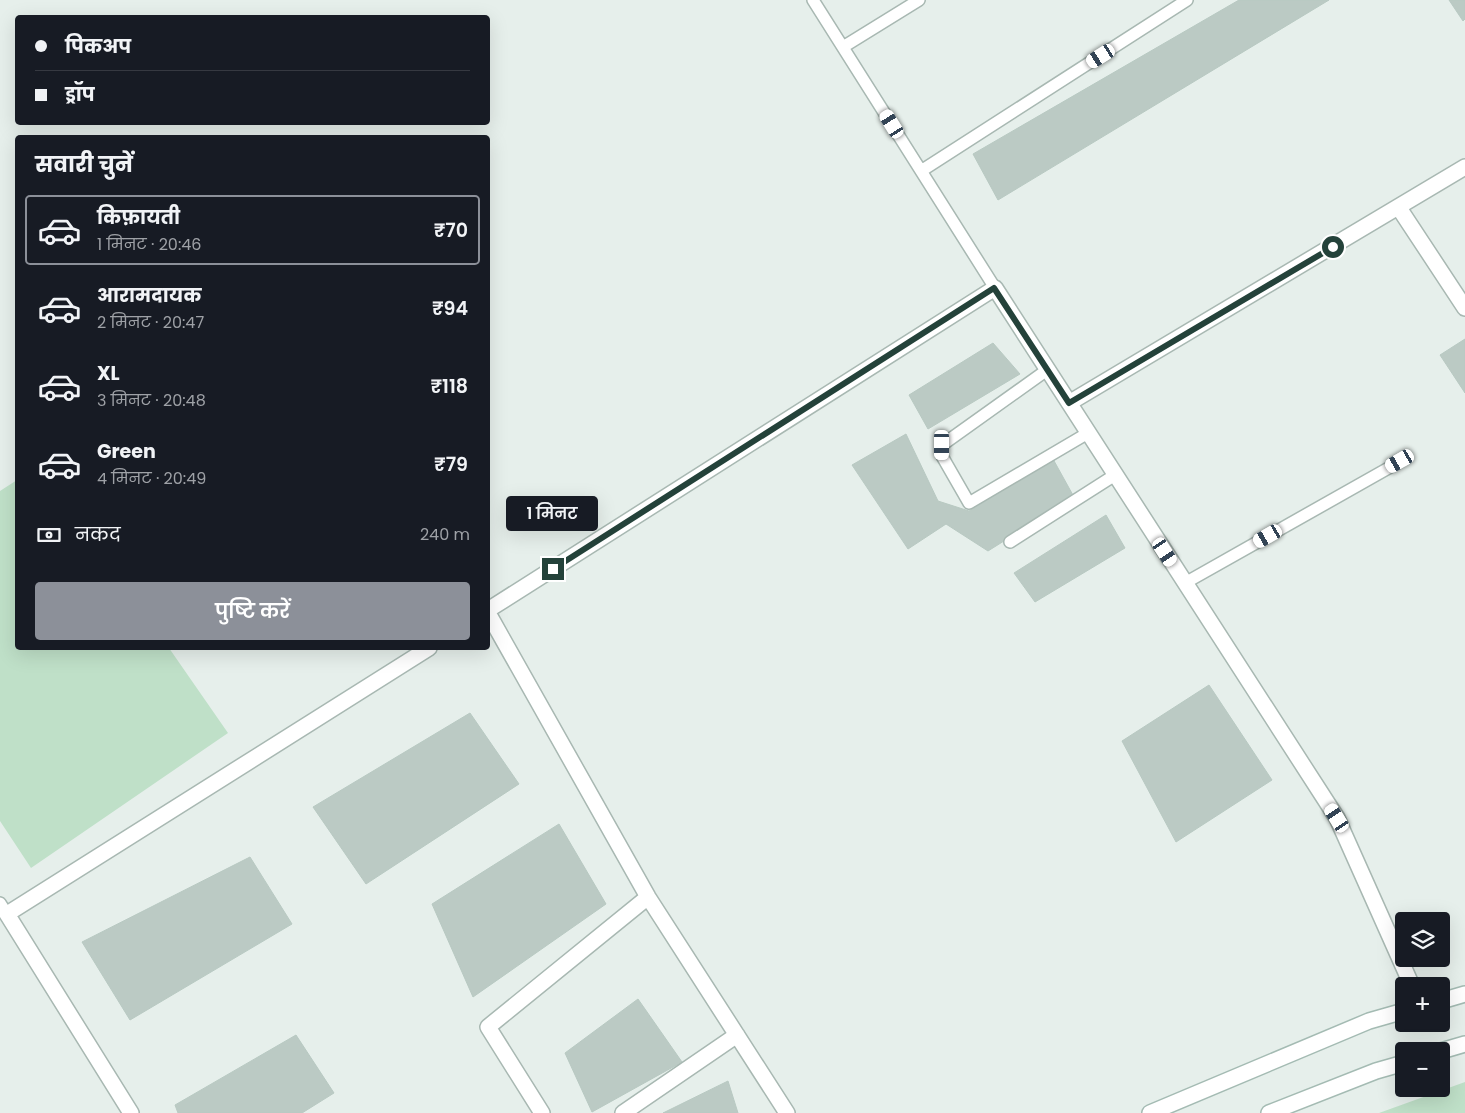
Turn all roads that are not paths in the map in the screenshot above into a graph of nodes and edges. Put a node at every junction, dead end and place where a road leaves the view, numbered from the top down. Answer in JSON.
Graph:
{"nodes":[{"id":1,"x":813,"y":0,"type":"edge"},
{"id":2,"x":919,"y":0,"type":"edge"},
{"id":3,"x":1187,"y":0,"type":"edge"},
{"id":4,"x":843,"y":47,"type":"junction"},
{"id":5,"x":1465,"y":167,"type":"edge"},
{"id":6,"x":921,"y":171,"type":"junction"},
{"id":7,"x":1399,"y":208,"type":"junction"},
{"id":8,"x":994,"y":288,"type":"junction"},
{"id":9,"x":1465,"y":308,"type":"edge"},
{"id":10,"x":1047,"y":370,"type":"junction"},
{"id":11,"x":1069,"y":403,"type":"junction"},
{"id":12,"x":1088,"y":433,"type":"junction"},
{"id":13,"x":1400,"y":461,"type":"dead end"},
{"id":14,"x":1115,"y":476,"type":"junction"},
{"id":15,"x":1010,"y":542,"type":"dead end"},
{"id":16,"x":1185,"y":583,"type":"junction"},
{"id":17,"x":490,"y":611,"type":"edge"},
{"id":18,"x":490,"y":616,"type":"edge"},
{"id":19,"x":426,"y":650,"type":"edge"},
{"id":20,"x":648,"y":897,"type":"junction"},
{"id":21,"x":3,"y":909,"type":"edge"},
{"id":22,"x":1408,"y":977,"type":"edge"},
{"id":23,"x":1465,"y":994,"type":"edge"},
{"id":24,"x":1450,"y":998,"type":"edge"},
{"id":25,"x":1395,"y":1014,"type":"edge"},
{"id":26,"x":737,"y":1034,"type":"junction"},
{"id":27,"x":1465,"y":1044,"type":"edge"},
{"id":28,"x":1450,"y":1048,"type":"edge"},
{"id":29,"x":1395,"y":1066,"type":"edge"},
{"id":30,"x":131,"y":1113,"type":"edge"},
{"id":31,"x":542,"y":1113,"type":"edge"},
{"id":32,"x":623,"y":1113,"type":"edge"},
{"id":33,"x":787,"y":1113,"type":"edge"},
{"id":34,"x":1150,"y":1113,"type":"edge"},
{"id":35,"x":1269,"y":1113,"type":"edge"}],
"edges":[{"from":1,"to":4,"type":"lane"},
{"from":2,"to":4,"type":"lane"},
{"from":3,"to":6,"type":"lane"},
{"from":4,"to":6,"type":"lane"},
{"from":5,"to":7,"type":"street"},
{"from":6,"to":8,"type":"lane"},
{"from":7,"to":9,"type":"street"},
{"from":7,"to":11,"type":"street"},
{"from":8,"to":10,"type":"street"},
{"from":8,"to":17,"type":"street"},
{"from":10,"to":11,"type":"street"},
{"from":10,"to":12,"type":"lane"},
{"from":11,"to":12,"type":"street"},
{"from":12,"to":14,"type":"street"},
{"from":13,"to":16,"type":"lane"},
{"from":14,"to":15,"type":"lane"},
{"from":14,"to":16,"type":"street"},
{"from":16,"to":22,"type":"street"},
{"from":18,"to":20,"type":"street"},
{"from":19,"to":21,"type":"street"},
{"from":20,"to":26,"type":"street"},
{"from":20,"to":31,"type":"street"},
{"from":21,"to":30,"type":"street"},
{"from":23,"to":24,"type":"street"},
{"from":25,"to":34,"type":"street"},
{"from":26,"to":32,"type":"street"},
{"from":26,"to":33,"type":"street"},
{"from":27,"to":28,"type":"street"},
{"from":29,"to":35,"type":"street"}]}
